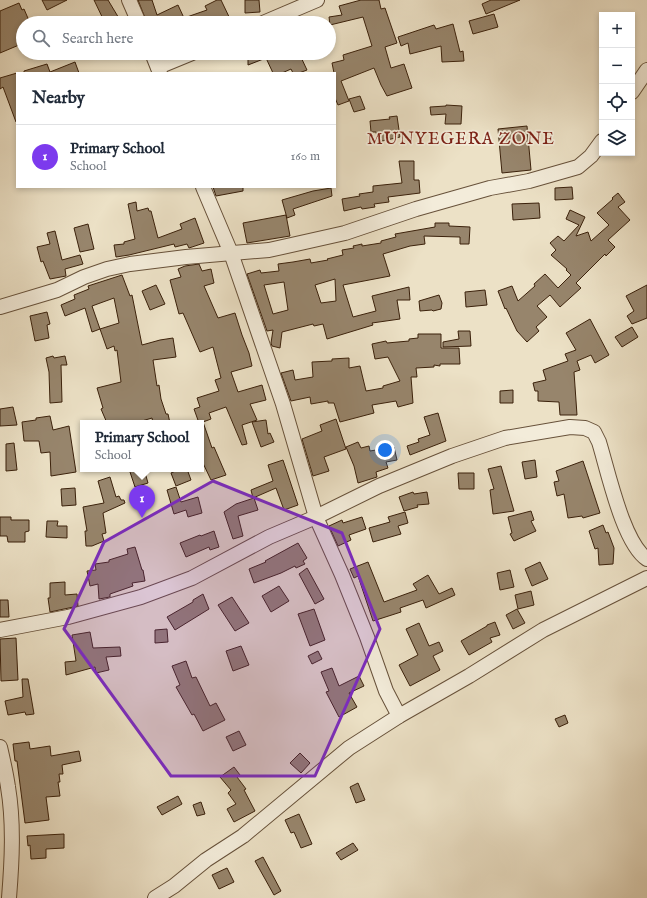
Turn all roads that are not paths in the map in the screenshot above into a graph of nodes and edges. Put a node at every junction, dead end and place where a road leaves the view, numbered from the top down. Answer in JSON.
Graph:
{"nodes":[{"id":1,"x":128,"y":0,"type":"edge"},
{"id":2,"x":317,"y":0,"type":"edge"},
{"id":3,"x":136,"y":16,"type":"edge"},
{"id":4,"x":280,"y":16,"type":"edge"},
{"id":5,"x":155,"y":60,"type":"edge"},
{"id":6,"x":178,"y":60,"type":"edge"},
{"id":7,"x":159,"y":70,"type":"edge"},
{"id":8,"x":647,"y":70,"type":"edge"},
{"id":9,"x":635,"y":88,"type":"edge"},
{"id":10,"x":599,"y":146,"type":"edge"},
{"id":11,"x":203,"y":188,"type":"edge"},
{"id":12,"x":231,"y":253,"type":"junction"},
{"id":13,"x":0,"y":307,"type":"edge"},
{"id":14,"x":316,"y":517,"type":"junction"},
{"id":15,"x":647,"y":559,"type":"edge"},
{"id":16,"x":647,"y":578,"type":"edge"},
{"id":17,"x":0,"y":630,"type":"edge"},
{"id":18,"x":399,"y":716,"type":"junction"},
{"id":19,"x":0,"y":747,"type":"edge"},
{"id":20,"x":9,"y":898,"type":"edge"},
{"id":21,"x":155,"y":898,"type":"edge"}],
"edges":[{"from":1,"to":3,"type":"street"},
{"from":2,"to":4,"type":"street"},
{"from":5,"to":7,"type":"street"},
{"from":6,"to":7,"type":"street"},
{"from":8,"to":9,"type":"street"},
{"from":10,"to":12,"type":"street"},
{"from":11,"to":12,"type":"street"},
{"from":12,"to":13,"type":"street"},
{"from":12,"to":14,"type":"street"},
{"from":14,"to":15,"type":"street"},
{"from":14,"to":17,"type":"street"},
{"from":14,"to":18,"type":"street"},
{"from":16,"to":18,"type":"street"},
{"from":18,"to":21,"type":"street"},
{"from":19,"to":20,"type":"street"}]}
